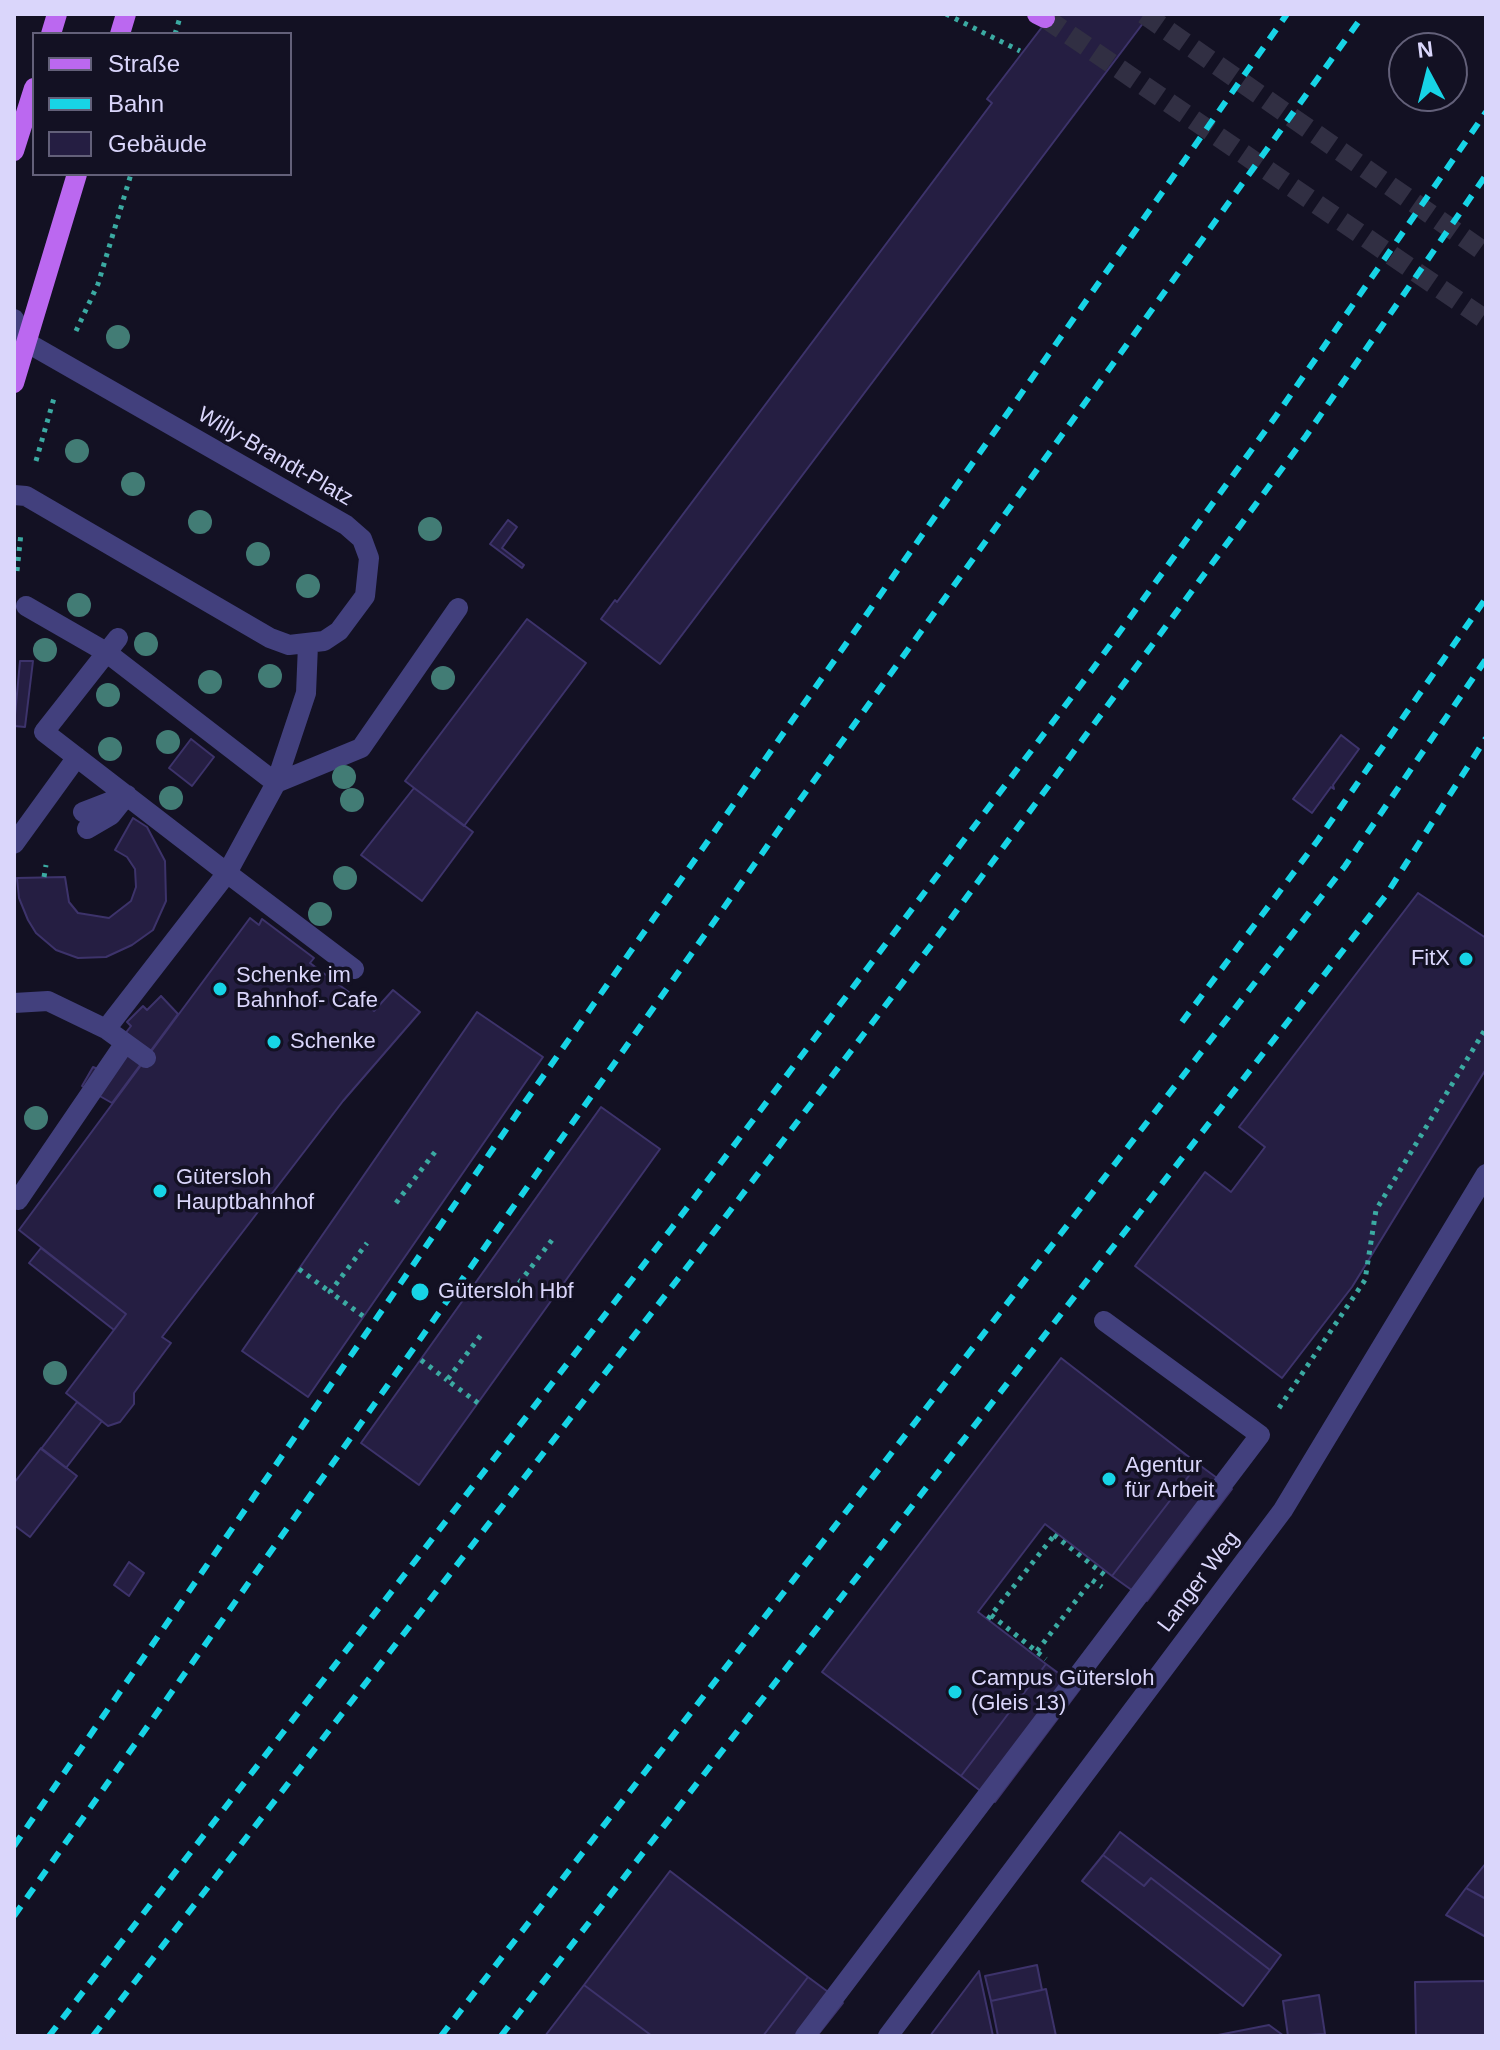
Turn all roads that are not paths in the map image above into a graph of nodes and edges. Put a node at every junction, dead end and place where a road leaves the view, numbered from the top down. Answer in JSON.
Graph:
{"nodes":[{"id":1,"x":32,"y":94,"type":"edge"},
{"id":2,"x":14,"y":151,"type":"edge"},
{"id":3,"x":76,"y":176,"type":"edge"},
{"id":4,"x":14,"y":319,"type":"edge"},
{"id":5,"x":26,"y":342,"type":"junction"},
{"id":6,"x":14,"y":383,"type":"edge"},
{"id":7,"x":14,"y":495,"type":"edge"},
{"id":8,"x":26,"y":606,"type":"dead end"},
{"id":9,"x":458,"y":608,"type":"dead end"},
{"id":10,"x":112,"y":645,"type":"junction"},
{"id":11,"x":308,"y":645,"type":"junction"},
{"id":12,"x":77,"y":757,"type":"junction"},
{"id":13,"x":276,"y":783,"type":"junction"},
{"id":14,"x":127,"y":795,"type":"junction"},
{"id":15,"x":85,"y":820,"type":"dead end"},
{"id":16,"x":14,"y":844,"type":"edge"},
{"id":17,"x":227,"y":873,"type":"junction"},
{"id":18,"x":354,"y":969,"type":"dead end"},
{"id":19,"x":14,"y":1003,"type":"edge"},
{"id":20,"x":106,"y":1029,"type":"junction"},
{"id":21,"x":125,"y":1043,"type":"junction"},
{"id":22,"x":146,"y":1058,"type":"dead end"},
{"id":23,"x":1486,"y":1174,"type":"edge"},
{"id":24,"x":18,"y":1200,"type":"dead end"},
{"id":25,"x":1104,"y":1321,"type":"dead end"},
{"id":26,"x":805,"y":2036,"type":"edge"},
{"id":27,"x":888,"y":2036,"type":"edge"}],
"edges":[{"from":1,"to":2,"type":"main road"},
{"from":3,"to":5,"type":"main road"},
{"from":4,"to":5,"type":"street"},
{"from":5,"to":6,"type":"main road"},
{"from":5,"to":11,"type":"street","name":"Willy-Brandt-Platz"},
{"from":7,"to":11,"type":"street"},
{"from":8,"to":10,"type":"street"},
{"from":9,"to":13,"type":"street"},
{"from":10,"to":12,"type":"street"},
{"from":10,"to":13,"type":"street"},
{"from":11,"to":13,"type":"street"},
{"from":12,"to":14,"type":"street"},
{"from":12,"to":16,"type":"street"},
{"from":13,"to":17,"type":"street"},
{"from":14,"to":15,"type":"street"},
{"from":14,"to":17,"type":"street"},
{"from":17,"to":18,"type":"street"},
{"from":17,"to":20,"type":"street"},
{"from":19,"to":20,"type":"street"},
{"from":20,"to":21,"type":"street"},
{"from":21,"to":22,"type":"street"},
{"from":21,"to":24,"type":"street"},
{"from":23,"to":27,"type":"street","name":"Langer Weg"},
{"from":25,"to":26,"type":"street"}]}
